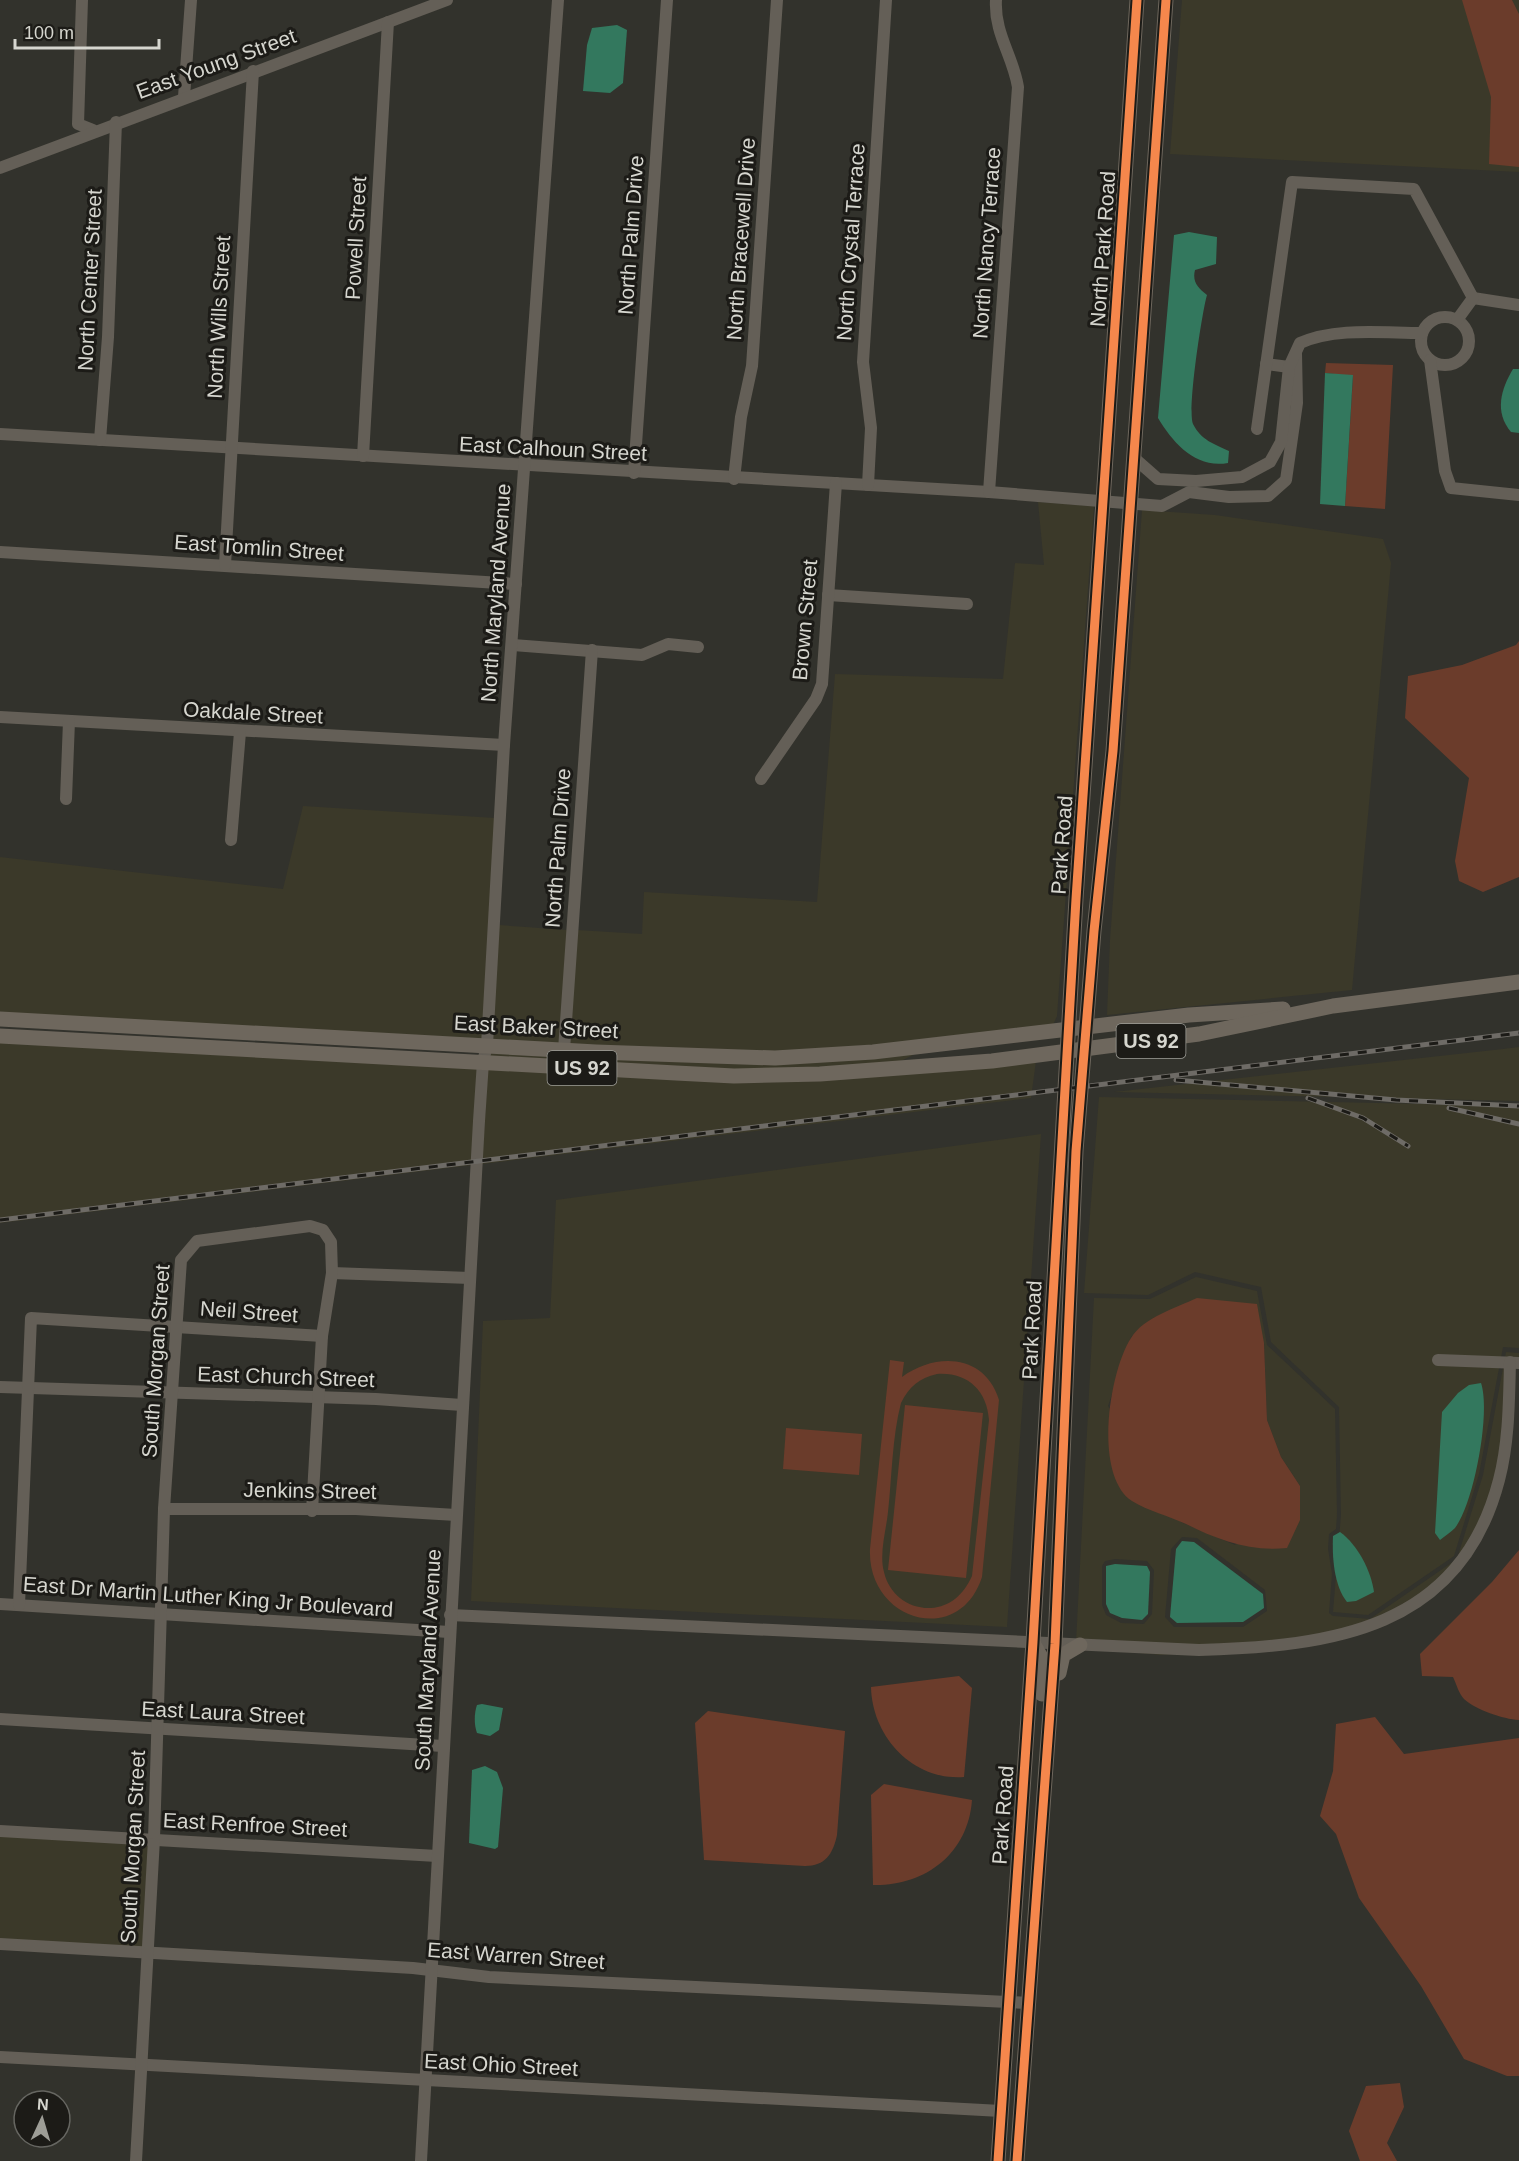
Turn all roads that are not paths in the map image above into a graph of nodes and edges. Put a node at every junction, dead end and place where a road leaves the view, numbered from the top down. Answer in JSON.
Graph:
{"nodes":[{"id":1,"x":82,"y":0,"type":"edge"},
{"id":2,"x":190,"y":0,"type":"edge"},
{"id":3,"x":447,"y":0,"type":"edge"},
{"id":4,"x":558,"y":0,"type":"edge"},
{"id":5,"x":667,"y":0,"type":"edge"},
{"id":6,"x":777,"y":0,"type":"edge"},
{"id":7,"x":886,"y":0,"type":"edge"},
{"id":8,"x":996,"y":0,"type":"edge"},
{"id":9,"x":1137,"y":0,"type":"edge"},
{"id":10,"x":1166,"y":0,"type":"edge"},
{"id":11,"x":388,"y":22,"type":"junction"},
{"id":12,"x":253,"y":71,"type":"junction"},
{"id":13,"x":184,"y":97,"type":"junction"},
{"id":14,"x":116,"y":122,"type":"junction"},
{"id":15,"x":93,"y":130,"type":"junction"},
{"id":16,"x":0,"y":168,"type":"edge"},
{"id":17,"x":1473,"y":298,"type":"junction"},
{"id":18,"x":1519,"y":305,"type":"edge"},
{"id":19,"x":1457,"y":320,"type":"junction"},
{"id":20,"x":1422,"y":333,"type":"junction"},
{"id":21,"x":1296,"y":353,"type":"junction"},
{"id":22,"x":1430,"y":360,"type":"junction"},
{"id":23,"x":1266,"y":364,"type":"junction"},
{"id":24,"x":1289,"y":367,"type":"junction"},
{"id":25,"x":1257,"y":429,"type":"dead end"},
{"id":26,"x":0,"y":434,"type":"edge"},
{"id":27,"x":100,"y":440,"type":"junction"},
{"id":28,"x":1285,"y":447,"type":"junction"},
{"id":29,"x":231,"y":448,"type":"junction"},
{"id":30,"x":363,"y":456,"type":"junction"},
{"id":31,"x":1133,"y":457,"type":"junction"},
{"id":32,"x":525,"y":467,"type":"junction"},
{"id":33,"x":634,"y":473,"type":"junction"},
{"id":34,"x":1240,"y":477,"type":"junction"},
{"id":35,"x":734,"y":479,"type":"junction"},
{"id":36,"x":836,"y":483,"type":"junction"},
{"id":37,"x":868,"y":485,"type":"junction"},
{"id":38,"x":1189,"y":486,"type":"junction"},
{"id":39,"x":989,"y":492,"type":"junction"},
{"id":40,"x":1519,"y":495,"type":"edge"},
{"id":41,"x":1243,"y":496,"type":"junction"},
{"id":42,"x":1104,"y":501,"type":"junction"},
{"id":43,"x":1129,"y":503,"type":"junction"},
{"id":44,"x":0,"y":552,"type":"edge"},
{"id":45,"x":225,"y":566,"type":"junction"},
{"id":46,"x":516,"y":584,"type":"junction"},
{"id":47,"x":828,"y":595,"type":"junction"},
{"id":48,"x":967,"y":604,"type":"dead end"},
{"id":49,"x":513,"y":645,"type":"junction"},
{"id":50,"x":698,"y":647,"type":"dead end"},
{"id":51,"x":592,"y":650,"type":"junction"},
{"id":52,"x":0,"y":717,"type":"edge"},
{"id":53,"x":69,"y":722,"type":"junction"},
{"id":54,"x":240,"y":732,"type":"junction"},
{"id":55,"x":504,"y":745,"type":"junction"},
{"id":56,"x":761,"y":779,"type":"dead end"},
{"id":57,"x":66,"y":799,"type":"dead end"},
{"id":58,"x":231,"y":840,"type":"dead end"},
{"id":59,"x":1519,"y":982,"type":"edge"},
{"id":60,"x":1333,"y":1006,"type":"junction"},
{"id":61,"x":0,"y":1019,"type":"edge"},
{"id":62,"x":42,"y":1021,"type":"junction"},
{"id":63,"x":1086,"y":1026,"type":"junction"},
{"id":64,"x":182,"y":1029,"type":"junction"},
{"id":65,"x":0,"y":1036,"type":"edge"},
{"id":66,"x":346,"y":1037,"type":"junction"},
{"id":67,"x":40,"y":1039,"type":"junction"},
{"id":68,"x":1069,"y":1039,"type":"junction"},
{"id":69,"x":487,"y":1045,"type":"junction"},
{"id":70,"x":181,"y":1046,"type":"junction"},
{"id":71,"x":1084,"y":1049,"type":"junction"},
{"id":72,"x":564,"y":1050,"type":"junction"},
{"id":73,"x":345,"y":1056,"type":"junction"},
{"id":74,"x":483,"y":1062,"type":"junction"},
{"id":75,"x":332,"y":1273,"type":"junction"},
{"id":76,"x":470,"y":1278,"type":"junction"},
{"id":77,"x":177,"y":1326,"type":"junction"},
{"id":78,"x":322,"y":1336,"type":"junction"},
{"id":79,"x":1438,"y":1360,"type":"dead end"},
{"id":80,"x":1515,"y":1362,"type":"edge"},
{"id":81,"x":0,"y":1387,"type":"edge"},
{"id":82,"x":28,"y":1388,"type":"junction"},
{"id":83,"x":173,"y":1393,"type":"junction"},
{"id":84,"x":317,"y":1398,"type":"junction"},
{"id":85,"x":462,"y":1404,"type":"junction"},
{"id":86,"x":1041,"y":1490,"type":"junction"},
{"id":87,"x":164,"y":1509,"type":"junction"},
{"id":88,"x":312,"y":1511,"type":"junction"},
{"id":89,"x":456,"y":1515,"type":"junction"},
{"id":90,"x":0,"y":1604,"type":"edge"},
{"id":91,"x":19,"y":1605,"type":"junction"},
{"id":92,"x":159,"y":1614,"type":"junction"},
{"id":93,"x":450,"y":1615,"type":"junction"},
{"id":94,"x":449,"y":1632,"type":"junction"},
{"id":95,"x":1033,"y":1642,"type":"junction"},
{"id":96,"x":1055,"y":1644,"type":"junction"},
{"id":97,"x":1080,"y":1645,"type":"junction"},
{"id":98,"x":0,"y":1719,"type":"edge"},
{"id":99,"x":158,"y":1729,"type":"junction"},
{"id":100,"x":443,"y":1746,"type":"junction"},
{"id":101,"x":1045,"y":1786,"type":"junction"},
{"id":102,"x":0,"y":1831,"type":"edge"},
{"id":103,"x":154,"y":1839,"type":"junction"},
{"id":104,"x":436,"y":1856,"type":"junction"},
{"id":105,"x":0,"y":1944,"type":"edge"},
{"id":106,"x":148,"y":1952,"type":"junction"},
{"id":107,"x":431,"y":1970,"type":"junction"},
{"id":108,"x":1009,"y":2001,"type":"junction"},
{"id":109,"x":1029,"y":2003,"type":"junction"},
{"id":110,"x":0,"y":2057,"type":"edge"},
{"id":111,"x":141,"y":2064,"type":"junction"},
{"id":112,"x":425,"y":2081,"type":"junction"},
{"id":113,"x":1001,"y":2112,"type":"junction"},
{"id":114,"x":1017,"y":2154,"type":"edge"},
{"id":115,"x":136,"y":2161,"type":"edge"},
{"id":116,"x":421,"y":2161,"type":"edge"},
{"id":117,"x":998,"y":2161,"type":"edge"}],
"edges":[{"from":1,"to":15,"type":"street"},
{"from":2,"to":13,"type":"street"},
{"from":3,"to":11,"type":"street","name":"East Young Street"},
{"from":4,"to":32,"type":"street","name":"North Maryland Avenue"},
{"from":5,"to":33,"type":"street","name":"North Palm Drive"},
{"from":6,"to":35,"type":"street","name":"North Bracewell Drive"},
{"from":7,"to":37,"type":"street","name":"North Crystal Terrace"},
{"from":8,"to":39,"type":"street","name":"North Nancy Terrace"},
{"from":9,"to":42,"type":"main road","name":"North Park Road"},
{"from":10,"to":31,"type":"main road"},
{"from":11,"to":12,"type":"street","name":"East Young Street"},
{"from":11,"to":30,"type":"street","name":"Powell Street"},
{"from":12,"to":13,"type":"street","name":"East Young Street"},
{"from":12,"to":29,"type":"street","name":"North Wills Street"},
{"from":13,"to":14,"type":"street","name":"East Young Street"},
{"from":14,"to":15,"type":"street","name":"East Young Street"},
{"from":14,"to":27,"type":"street","name":"North Center Street"},
{"from":15,"to":16,"type":"street","name":"East Young Street"},
{"from":17,"to":18,"type":"street"},
{"from":17,"to":19,"type":"street"},
{"from":17,"to":23,"type":"street"},
{"from":19,"to":20,"type":"street"},
{"from":19,"to":22,"type":"street"},
{"from":20,"to":21,"type":"street"},
{"from":20,"to":22,"type":"street"},
{"from":21,"to":24,"type":"street"},
{"from":21,"to":28,"type":"street"},
{"from":22,"to":40,"type":"street"},
{"from":23,"to":24,"type":"street"},
{"from":23,"to":25,"type":"street"},
{"from":24,"to":28,"type":"street"},
{"from":26,"to":27,"type":"street","name":"East Calhoun Street"},
{"from":27,"to":29,"type":"street","name":"East Calhoun Street"},
{"from":28,"to":34,"type":"street"},
{"from":28,"to":41,"type":"street"},
{"from":29,"to":30,"type":"street","name":"East Calhoun Street"},
{"from":29,"to":45,"type":"street","name":"North Wills Street"},
{"from":30,"to":32,"type":"street","name":"East Calhoun Street"},
{"from":31,"to":38,"type":"street"},
{"from":31,"to":43,"type":"main road"},
{"from":32,"to":33,"type":"street","name":"East Calhoun Street"},
{"from":32,"to":46,"type":"street","name":"North Maryland Avenue"},
{"from":33,"to":35,"type":"street","name":"East Calhoun Street"},
{"from":34,"to":38,"type":"street"},
{"from":34,"to":41,"type":"street"},
{"from":35,"to":36,"type":"street","name":"East Calhoun Street"},
{"from":36,"to":37,"type":"street","name":"East Calhoun Street"},
{"from":36,"to":47,"type":"street","name":"Brown Street"},
{"from":37,"to":39,"type":"street","name":"East Calhoun Street"},
{"from":38,"to":41,"type":"street"},
{"from":38,"to":43,"type":"street","name":"East Calhoun Street"},
{"from":39,"to":42,"type":"street","name":"East Calhoun Street"},
{"from":42,"to":43,"type":"street","name":"East Calhoun Street"},
{"from":42,"to":68,"type":"main road","name":"Park Road"},
{"from":43,"to":63,"type":"main road","name":"Park Road"},
{"from":44,"to":45,"type":"street","name":"East Tomlin Street"},
{"from":45,"to":46,"type":"street","name":"East Tomlin Street"},
{"from":46,"to":49,"type":"street","name":"North Maryland Avenue"},
{"from":47,"to":48,"type":"street"},
{"from":47,"to":56,"type":"street","name":"Brown Street"},
{"from":49,"to":51,"type":"street"},
{"from":49,"to":55,"type":"street","name":"North Maryland Avenue"},
{"from":50,"to":51,"type":"street"},
{"from":51,"to":72,"type":"street","name":"North Palm Drive"},
{"from":52,"to":53,"type":"street","name":"Oakdale Street"},
{"from":53,"to":54,"type":"street","name":"Oakdale Street"},
{"from":53,"to":57,"type":"street"},
{"from":54,"to":55,"type":"street","name":"Oakdale Street"},
{"from":54,"to":58,"type":"street"},
{"from":55,"to":69,"type":"street","name":"North Maryland Avenue"},
{"from":59,"to":60,"type":"main road","number":"US 92"},
{"from":60,"to":63,"type":"main road","number":"US 92"},
{"from":60,"to":71,"type":"main road","number":"US 92"},
{"from":61,"to":62,"type":"main road","name":"East Baker Street","number":"US 92"},
{"from":62,"to":64,"type":"main road","name":"East Baker Street","number":"US 92"},
{"from":62,"to":67,"type":"street"},
{"from":63,"to":68,"type":"main road","number":"US 92"},
{"from":63,"to":71,"type":"main road","name":"Park Road"},
{"from":64,"to":66,"type":"main road","name":"East Baker Street","number":"US 92"},
{"from":64,"to":70,"type":"street"},
{"from":65,"to":67,"type":"main road","name":"East Baker Street","number":"US 92"},
{"from":66,"to":69,"type":"main road","name":"East Baker Street","number":"US 92"},
{"from":66,"to":73,"type":"street"},
{"from":67,"to":70,"type":"main road","name":"East Baker Street","number":"US 92"},
{"from":68,"to":71,"type":"main road","number":"US 92"},
{"from":68,"to":72,"type":"main road","name":"East Baker Street","number":"US 92"},
{"from":68,"to":74,"type":"main road","name":"East Baker Street","number":"US 92"},
{"from":68,"to":86,"type":"main road","name":"Park Road"},
{"from":69,"to":72,"type":"main road","name":"East Baker Street","number":"US 92"},
{"from":69,"to":74,"type":"street","name":"North Maryland Avenue"},
{"from":70,"to":73,"type":"main road","name":"East Baker Street","number":"US 92"},
{"from":71,"to":96,"type":"main road","name":"Park Road"},
{"from":73,"to":74,"type":"main road","name":"East Baker Street","number":"US 92"},
{"from":74,"to":76,"type":"street","name":"South Maryland Avenue"},
{"from":75,"to":76,"type":"street"},
{"from":75,"to":77,"type":"street","name":"South Morgan Street"},
{"from":75,"to":78,"type":"street"},
{"from":76,"to":85,"type":"street","name":"South Maryland Avenue"},
{"from":77,"to":78,"type":"street","name":"Neil Street"},
{"from":77,"to":82,"type":"street","name":"Neil Street"},
{"from":77,"to":83,"type":"street","name":"South Morgan Street"},
{"from":78,"to":84,"type":"street"},
{"from":79,"to":80,"type":"street"},
{"from":80,"to":97,"type":"street"},
{"from":81,"to":82,"type":"street","name":"East Church Street"},
{"from":82,"to":83,"type":"street","name":"East Church Street"},
{"from":82,"to":91,"type":"street"},
{"from":83,"to":84,"type":"street","name":"East Church Street"},
{"from":83,"to":87,"type":"street","name":"South Morgan Street"},
{"from":84,"to":85,"type":"street","name":"East Church Street"},
{"from":84,"to":88,"type":"street"},
{"from":85,"to":89,"type":"street","name":"South Maryland Avenue"},
{"from":86,"to":95,"type":"main road","name":"Park Road"},
{"from":86,"to":96,"type":"main road"},
{"from":87,"to":88,"type":"street","name":"Jenkins Street"},
{"from":87,"to":92,"type":"street","name":"South Morgan Street"},
{"from":88,"to":89,"type":"street","name":"Jenkins Street"},
{"from":89,"to":93,"type":"street","name":"South Maryland Avenue"},
{"from":90,"to":91,"type":"street","name":"East Dr Martin Luther King Jr Boulevard"},
{"from":91,"to":92,"type":"street","name":"East Dr Martin Luther King Jr Boulevard"},
{"from":92,"to":94,"type":"street","name":"East Dr Martin Luther King Jr Boulevard"},
{"from":92,"to":99,"type":"street","name":"South Morgan Street"},
{"from":93,"to":94,"type":"street","name":"South Maryland Avenue"},
{"from":93,"to":95,"type":"street"},
{"from":94,"to":100,"type":"street","name":"South Maryland Avenue"},
{"from":95,"to":96,"type":"street"},
{"from":95,"to":101,"type":"main road"},
{"from":95,"to":108,"type":"main road","name":"Park Road"},
{"from":96,"to":97,"type":"street"},
{"from":96,"to":101,"type":"main road","name":"Park Road"},
{"from":97,"to":101,"type":"main road"},
{"from":98,"to":99,"type":"street","name":"East Laura Street"},
{"from":99,"to":100,"type":"street","name":"East Laura Street"},
{"from":99,"to":103,"type":"street","name":"South Morgan Street"},
{"from":100,"to":104,"type":"street","name":"South Maryland Avenue"},
{"from":101,"to":109,"type":"main road","name":"Park Road"},
{"from":102,"to":103,"type":"street","name":"East Renfroe Street"},
{"from":103,"to":104,"type":"street","name":"East Renfroe Street"},
{"from":103,"to":106,"type":"street","name":"South Morgan Street"},
{"from":104,"to":107,"type":"street","name":"South Maryland Avenue"},
{"from":105,"to":106,"type":"street","name":"East Warren Street"},
{"from":106,"to":107,"type":"street","name":"East Warren Street"},
{"from":106,"to":111,"type":"street","name":"South Morgan Street"},
{"from":107,"to":108,"type":"street","name":"East Warren Street"},
{"from":107,"to":112,"type":"street","name":"South Maryland Avenue"},
{"from":108,"to":109,"type":"street","name":"East Warren Street"},
{"from":108,"to":113,"type":"main road","name":"Park Road"},
{"from":108,"to":114,"type":"main road"},
{"from":109,"to":114,"type":"main road","name":"Park Road"},
{"from":110,"to":111,"type":"street","name":"East Ohio Street"},
{"from":111,"to":112,"type":"street","name":"East Ohio Street"},
{"from":111,"to":115,"type":"street","name":"South Morgan Street"},
{"from":112,"to":113,"type":"street","name":"East Ohio Street"},
{"from":112,"to":116,"type":"street","name":"South Maryland Avenue"},
{"from":113,"to":117,"type":"main road","name":"Park Road"}]}
